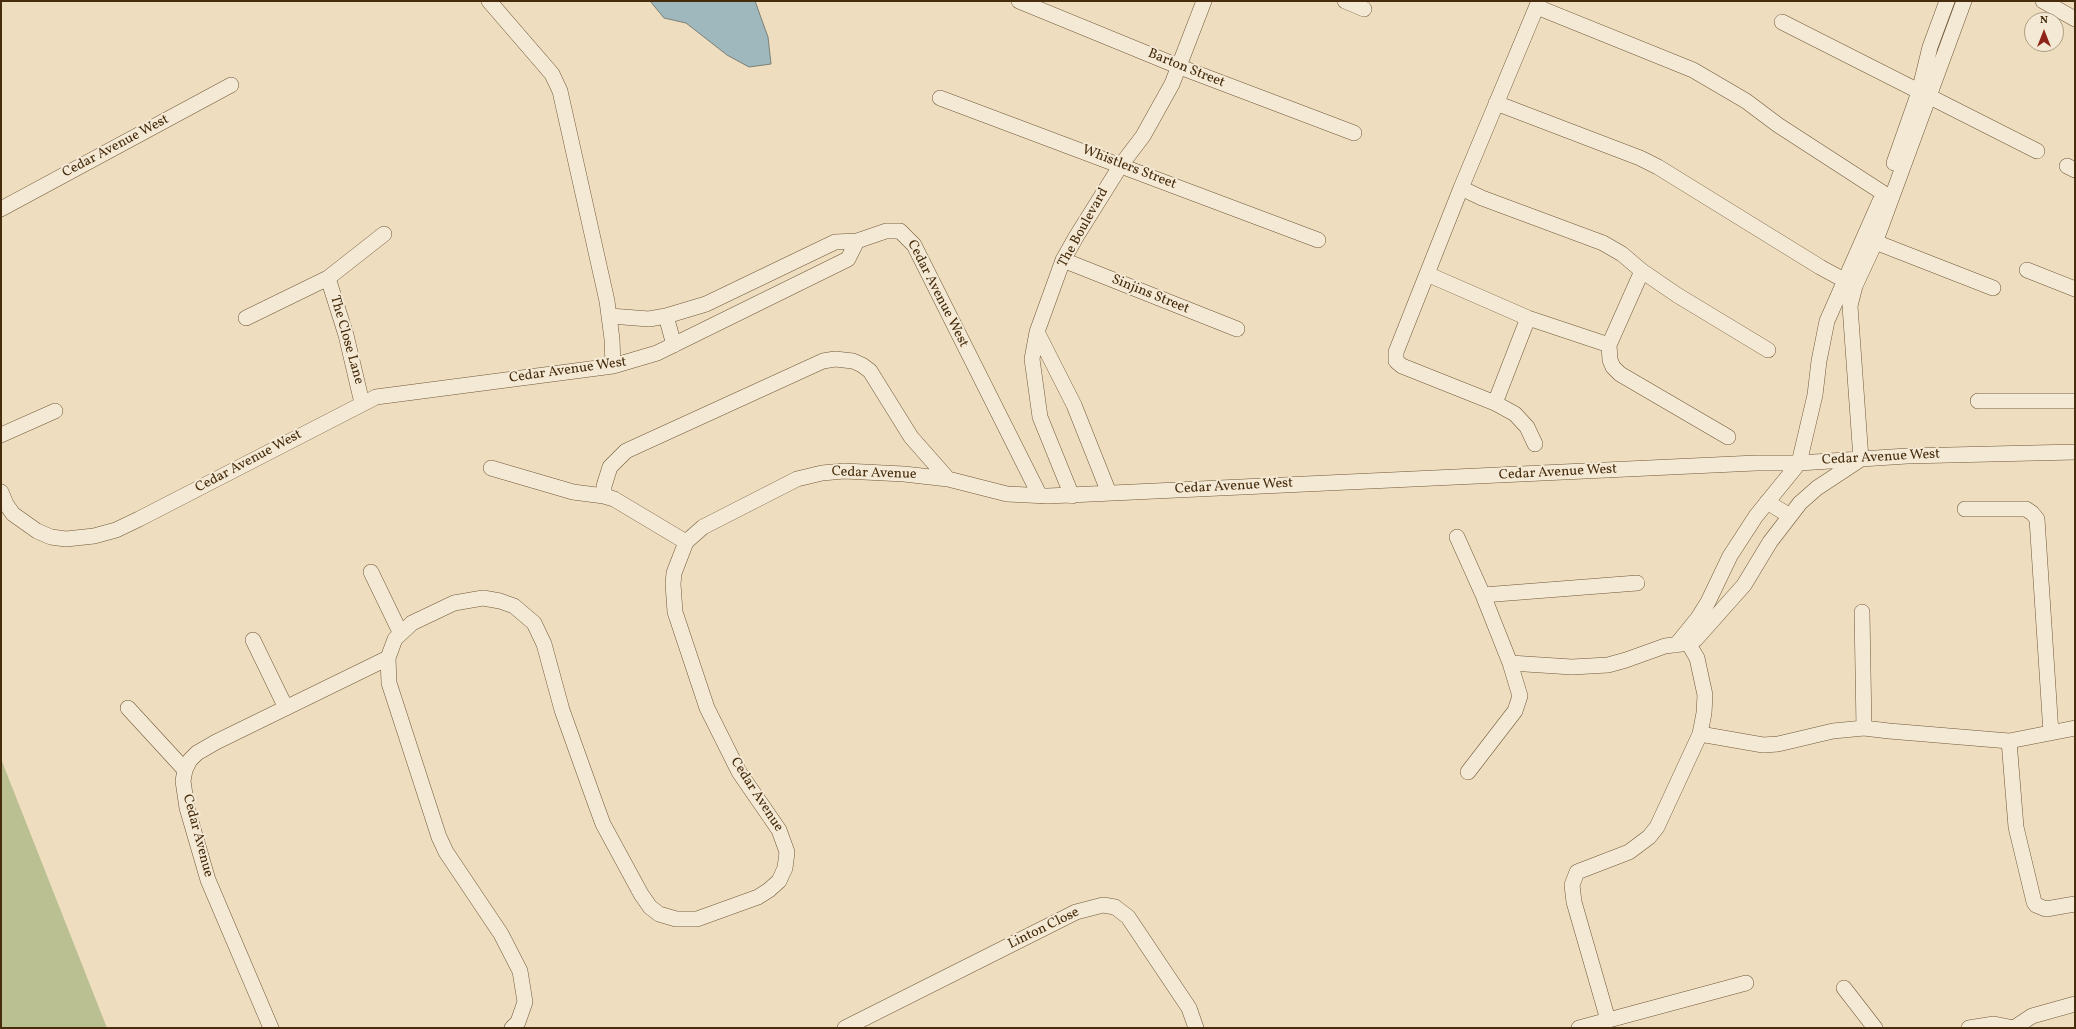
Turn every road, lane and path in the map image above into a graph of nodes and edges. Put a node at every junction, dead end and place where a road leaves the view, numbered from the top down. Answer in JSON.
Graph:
{"nodes":[{"id":1,"x":489,"y":1,"type":"edge"},
{"id":2,"x":1020,"y":1,"type":"edge"},
{"id":3,"x":1204,"y":1,"type":"edge"},
{"id":4,"x":1345,"y":1,"type":"edge"},
{"id":5,"x":1947,"y":1,"type":"edge"},
{"id":6,"x":1964,"y":1,"type":"edge"},
{"id":7,"x":2043,"y":1,"type":"edge"},
{"id":8,"x":1538,"y":4,"type":"edge"},
{"id":9,"x":1364,"y":9,"type":"dead end"},
{"id":10,"x":2075,"y":19,"type":"edge"},
{"id":11,"x":1782,"y":22,"type":"dead end"},
{"id":12,"x":1180,"y":67,"type":"junction"},
{"id":13,"x":231,"y":85,"type":"dead end"},
{"id":14,"x":1924,"y":95,"type":"junction"},
{"id":15,"x":940,"y":98,"type":"dead end"},
{"id":16,"x":1496,"y":103,"type":"junction"},
{"id":17,"x":1354,"y":133,"type":"dead end"},
{"id":18,"x":2036,"y":151,"type":"dead end"},
{"id":19,"x":1121,"y":165,"type":"junction"},
{"id":20,"x":1461,"y":188,"type":"junction"},
{"id":21,"x":1883,"y":193,"type":"junction"},
{"id":22,"x":1,"y":209,"type":"edge"},
{"id":23,"x":384,"y":234,"type":"dead end"},
{"id":24,"x":1318,"y":240,"type":"dead end"},
{"id":25,"x":1870,"y":240,"type":"junction"},
{"id":26,"x":857,"y":241,"type":"junction"},
{"id":27,"x":1063,"y":260,"type":"junction"},
{"id":28,"x":2027,"y":270,"type":"dead end"},
{"id":29,"x":1642,"y":271,"type":"junction"},
{"id":30,"x":1427,"y":274,"type":"junction"},
{"id":31,"x":328,"y":278,"type":"junction"},
{"id":32,"x":1850,"y":283,"type":"junction"},
{"id":33,"x":1993,"y":288,"type":"dead end"},
{"id":34,"x":2075,"y":289,"type":"edge"},
{"id":35,"x":610,"y":316,"type":"junction"},
{"id":36,"x":666,"y":316,"type":"junction"},
{"id":37,"x":246,"y":318,"type":"dead end"},
{"id":38,"x":1528,"y":318,"type":"junction"},
{"id":39,"x":1238,"y":329,"type":"dead end"},
{"id":40,"x":1037,"y":332,"type":"junction"},
{"id":41,"x":674,"y":345,"type":"junction"},
{"id":42,"x":1609,"y":345,"type":"junction"},
{"id":43,"x":1768,"y":350,"type":"dead end"},
{"id":44,"x":613,"y":366,"type":"junction"},
{"id":45,"x":1978,"y":401,"type":"dead end"},
{"id":46,"x":2075,"y":401,"type":"edge"},
{"id":47,"x":362,"y":403,"type":"junction"},
{"id":48,"x":1495,"y":403,"type":"junction"},
{"id":49,"x":55,"y":411,"type":"dead end"},
{"id":50,"x":1,"y":435,"type":"edge"},
{"id":51,"x":1728,"y":437,"type":"dead end"},
{"id":52,"x":1535,"y":444,"type":"dead end"},
{"id":53,"x":2075,"y":452,"type":"edge"},
{"id":54,"x":1861,"y":459,"type":"junction"},
{"id":55,"x":1799,"y":463,"type":"junction"},
{"id":56,"x":491,"y":468,"type":"dead end"},
{"id":57,"x":948,"y":480,"type":"junction"},
{"id":58,"x":1,"y":492,"type":"edge"},
{"id":59,"x":1109,"y":493,"type":"junction"},
{"id":60,"x":604,"y":496,"type":"junction"},
{"id":61,"x":1040,"y":496,"type":"junction"},
{"id":62,"x":1072,"y":496,"type":"junction"},
{"id":63,"x":1767,"y":502,"type":"junction"},
{"id":64,"x":1965,"y":509,"type":"dead end"},
{"id":65,"x":1790,"y":516,"type":"junction"},
{"id":66,"x":1457,"y":537,"type":"dead end"},
{"id":67,"x":686,"y":542,"type":"junction"},
{"id":68,"x":371,"y":572,"type":"dead end"},
{"id":69,"x":1718,"y":582,"type":"junction"},
{"id":70,"x":1637,"y":583,"type":"dead end"},
{"id":71,"x":1483,"y":595,"type":"junction"},
{"id":72,"x":1735,"y":596,"type":"junction"},
{"id":73,"x":1862,"y":612,"type":"dead end"},
{"id":74,"x":400,"y":632,"type":"junction"},
{"id":75,"x":253,"y":640,"type":"dead end"},
{"id":76,"x":1683,"y":641,"type":"junction"},
{"id":77,"x":388,"y":658,"type":"junction"},
{"id":78,"x":1510,"y":663,"type":"junction"},
{"id":79,"x":128,"y":708,"type":"dead end"},
{"id":80,"x":286,"y":708,"type":"junction"},
{"id":81,"x":1864,"y":728,"type":"junction"},
{"id":82,"x":2075,"y":728,"type":"edge"},
{"id":83,"x":2051,"y":733,"type":"junction"},
{"id":84,"x":1700,"y":734,"type":"junction"},
{"id":85,"x":2009,"y":741,"type":"junction"},
{"id":86,"x":186,"y":770,"type":"junction"},
{"id":87,"x":1468,"y":772,"type":"dead end"},
{"id":88,"x":2075,"y":904,"type":"edge"},
{"id":89,"x":1746,"y":983,"type":"dead end"},
{"id":90,"x":1844,"y":988,"type":"dead end"},
{"id":91,"x":2075,"y":1004,"type":"edge"},
{"id":92,"x":1608,"y":1020,"type":"junction"},
{"id":93,"x":271,"y":1028,"type":"edge"},
{"id":94,"x":512,"y":1028,"type":"edge"},
{"id":95,"x":845,"y":1028,"type":"edge"},
{"id":96,"x":1196,"y":1028,"type":"edge"},
{"id":97,"x":1579,"y":1028,"type":"edge"},
{"id":98,"x":1875,"y":1028,"type":"edge"},
{"id":99,"x":1969,"y":1028,"type":"edge"},
{"id":100,"x":2014,"y":1028,"type":"edge"}],
"edges":[{"from":1,"to":35,"type":"street"},
{"from":2,"to":12,"type":"street","name":"Barton Street"},
{"from":3,"to":12,"type":"street","name":"The Boulevard"},
{"from":4,"to":9,"type":"street"},
{"from":5,"to":14,"type":"street"},
{"from":6,"to":14,"type":"street"},
{"from":7,"to":10,"type":"street"},
{"from":8,"to":16,"type":"street"},
{"from":8,"to":21,"type":"street"},
{"from":11,"to":14,"type":"street"},
{"from":12,"to":17,"type":"street","name":"Barton Street"},
{"from":12,"to":19,"type":"street","name":"The Boulevard"},
{"from":13,"to":22,"type":"street","name":"Cedar Avenue West"},
{"from":14,"to":18,"type":"street"},
{"from":14,"to":21,"type":"street"},
{"from":14,"to":25,"type":"street"},
{"from":15,"to":19,"type":"street","name":"Whistlers Street"},
{"from":16,"to":20,"type":"street"},
{"from":16,"to":32,"type":"street"},
{"from":19,"to":24,"type":"street","name":"Whistlers Street"},
{"from":19,"to":27,"type":"street","name":"The Boulevard"},
{"from":20,"to":29,"type":"street"},
{"from":20,"to":30,"type":"street"},
{"from":21,"to":25,"type":"street"},
{"from":23,"to":31,"type":"street","name":"The Close Lane"},
{"from":25,"to":32,"type":"street"},
{"from":25,"to":33,"type":"street"},
{"from":26,"to":36,"type":"street"},
{"from":26,"to":41,"type":"street","name":"Cedar Avenue West"},
{"from":26,"to":61,"type":"street","name":"Cedar Avenue West"},
{"from":27,"to":39,"type":"street","name":"Sinjins Street"},
{"from":27,"to":40,"type":"street","name":"The Boulevard"},
{"from":28,"to":34,"type":"street"},
{"from":29,"to":42,"type":"street"},
{"from":29,"to":43,"type":"street"},
{"from":30,"to":38,"type":"street"},
{"from":30,"to":48,"type":"street"},
{"from":31,"to":37,"type":"street","name":"The Close Lane"},
{"from":31,"to":47,"type":"street","name":"The Close Lane"},
{"from":32,"to":54,"type":"street"},
{"from":32,"to":55,"type":"street"},
{"from":35,"to":36,"type":"street"},
{"from":35,"to":44,"type":"street"},
{"from":36,"to":41,"type":"street"},
{"from":38,"to":42,"type":"street"},
{"from":38,"to":48,"type":"street"},
{"from":40,"to":59,"type":"street"},
{"from":40,"to":62,"type":"street","name":"The Boulevard"},
{"from":41,"to":44,"type":"street","name":"Cedar Avenue West"},
{"from":42,"to":51,"type":"street"},
{"from":44,"to":47,"type":"street","name":"Cedar Avenue West"},
{"from":45,"to":46,"type":"street"},
{"from":47,"to":58,"type":"street","name":"Cedar Avenue West"},
{"from":48,"to":52,"type":"street"},
{"from":49,"to":50,"type":"street"},
{"from":53,"to":54,"type":"street","name":"Cedar Avenue West"},
{"from":54,"to":55,"type":"street","name":"Cedar Avenue West"},
{"from":54,"to":65,"type":"street"},
{"from":55,"to":59,"type":"street","name":"Cedar Avenue West"},
{"from":55,"to":63,"type":"street"},
{"from":56,"to":60,"type":"street"},
{"from":57,"to":60,"type":"street"},
{"from":57,"to":61,"type":"street","name":"Cedar Avenue West"},
{"from":57,"to":67,"type":"street","name":"Cedar Avenue"},
{"from":59,"to":62,"type":"street","name":"Cedar Avenue West"},
{"from":60,"to":67,"type":"street"},
{"from":61,"to":62,"type":"street","name":"Cedar Avenue West"},
{"from":63,"to":65,"type":"street"},
{"from":63,"to":69,"type":"street"},
{"from":64,"to":83,"type":"street"},
{"from":65,"to":72,"type":"street"},
{"from":66,"to":71,"type":"street"},
{"from":67,"to":74,"type":"street","name":"Cedar Avenue"},
{"from":68,"to":74,"type":"street"},
{"from":69,"to":72,"type":"street"},
{"from":69,"to":76,"type":"street"},
{"from":70,"to":71,"type":"street"},
{"from":71,"to":78,"type":"street"},
{"from":72,"to":76,"type":"street"},
{"from":73,"to":81,"type":"street"},
{"from":74,"to":77,"type":"street","name":"Cedar Avenue"},
{"from":75,"to":80,"type":"street"},
{"from":76,"to":78,"type":"street"},
{"from":76,"to":84,"type":"street"},
{"from":77,"to":80,"type":"street","name":"Cedar Avenue"},
{"from":77,"to":94,"type":"street","name":"Cedar Avenue"},
{"from":78,"to":87,"type":"street"},
{"from":79,"to":86,"type":"street"},
{"from":80,"to":86,"type":"street","name":"Cedar Avenue"},
{"from":81,"to":84,"type":"street"},
{"from":81,"to":85,"type":"street"},
{"from":82,"to":83,"type":"street"},
{"from":83,"to":85,"type":"street"},
{"from":84,"to":92,"type":"street"},
{"from":85,"to":88,"type":"street"},
{"from":86,"to":93,"type":"street","name":"Cedar Avenue"},
{"from":89,"to":92,"type":"street"},
{"from":90,"to":98,"type":"street"},
{"from":91,"to":100,"type":"street"},
{"from":92,"to":97,"type":"street"},
{"from":95,"to":96,"type":"street","name":"Linton Close"},
{"from":99,"to":100,"type":"street"}]}
